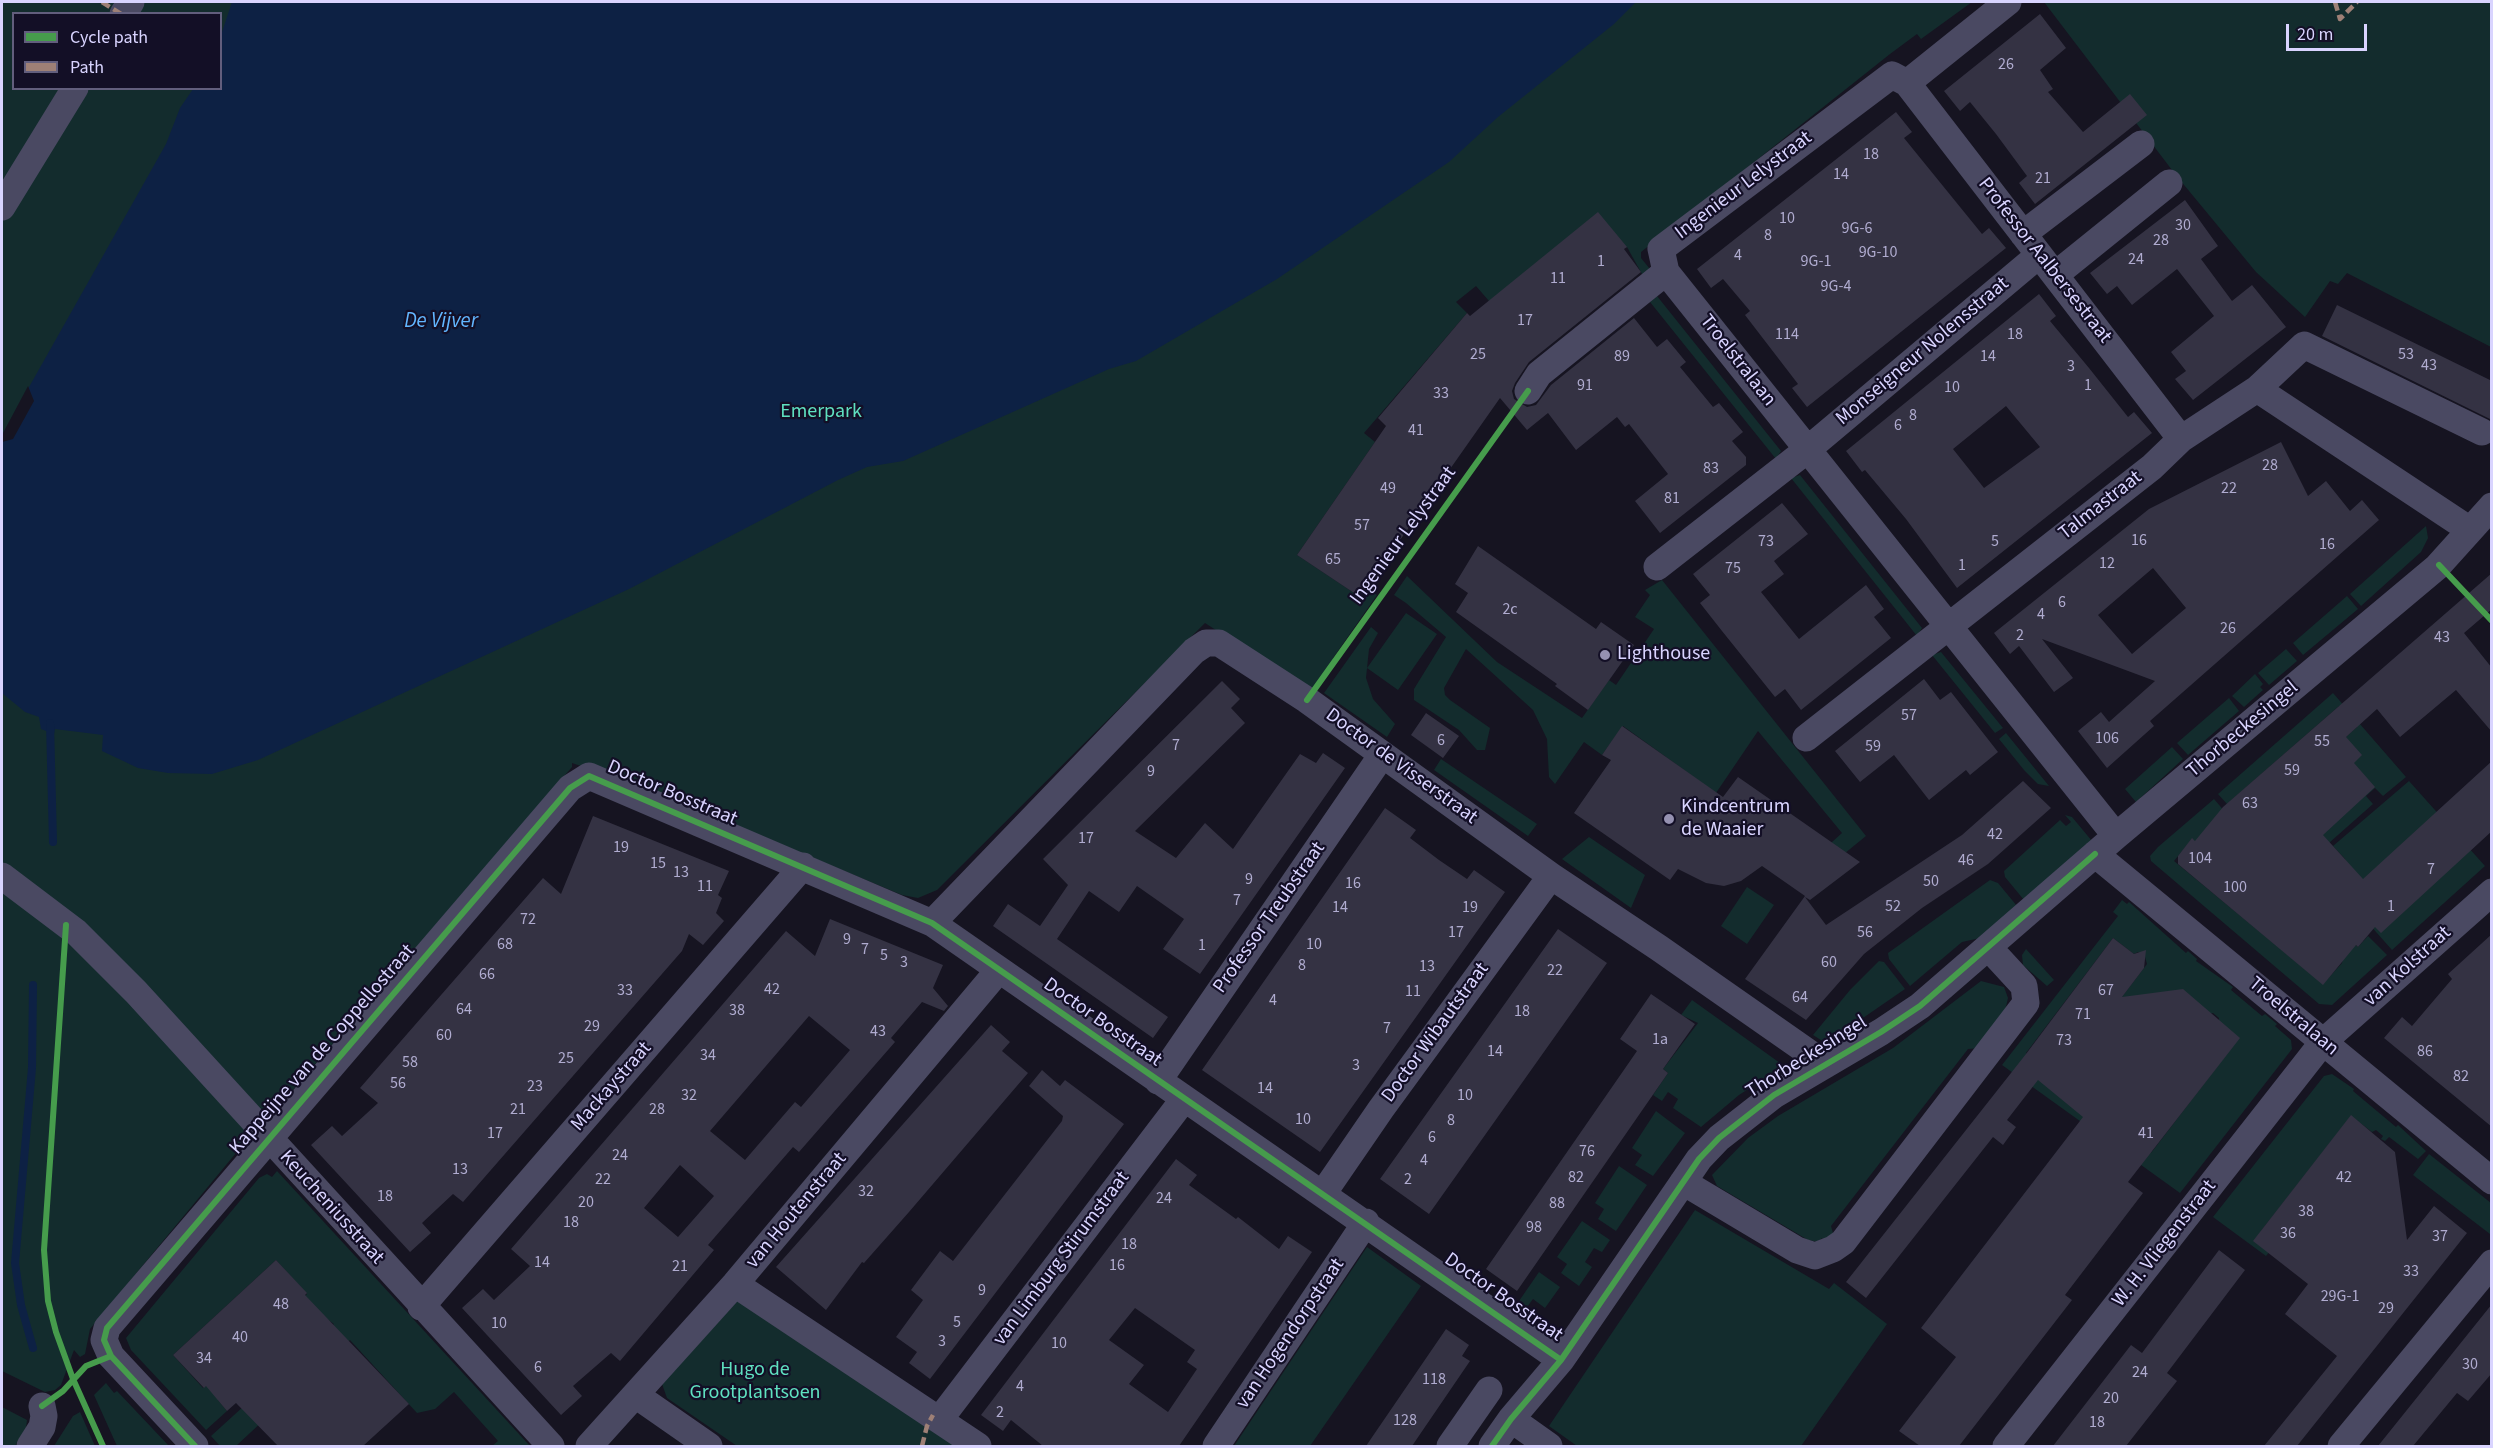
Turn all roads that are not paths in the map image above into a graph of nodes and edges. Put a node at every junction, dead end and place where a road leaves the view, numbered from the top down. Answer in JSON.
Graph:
{"nodes":[{"id":1,"x":2008,"y":2,"type":"edge"},
{"id":2,"x":1907,"y":83,"type":"junction"},
{"id":3,"x":74,"y":90,"type":"edge"},
{"id":4,"x":2141,"y":144,"type":"dead end"},
{"id":5,"x":2169,"y":183,"type":"dead end"},
{"id":6,"x":2,"y":207,"type":"edge"},
{"id":7,"x":2040,"y":255,"type":"junction"},
{"id":8,"x":1666,"y":272,"type":"junction"},
{"id":9,"x":2257,"y":389,"type":"junction"},
{"id":10,"x":1528,"y":391,"type":"dead end"},
{"id":11,"x":2482,"y":432,"type":"dead end"},
{"id":12,"x":2181,"y":439,"type":"junction"},
{"id":13,"x":1807,"y":450,"type":"junction"},
{"id":14,"x":2492,"y":506,"type":"edge"},
{"id":15,"x":2470,"y":530,"type":"junction"},
{"id":16,"x":1657,"y":567,"type":"dead end"},
{"id":17,"x":1947,"y":626,"type":"junction"},
{"id":18,"x":1806,"y":738,"type":"dead end"},
{"id":19,"x":1382,"y":755,"type":"junction"},
{"id":20,"x":589,"y":776,"type":"joint"},
{"id":21,"x":2116,"y":836,"type":"junction"},
{"id":22,"x":2095,"y":854,"type":"junction"},
{"id":23,"x":802,"y":866,"type":"junction"},
{"id":24,"x":2,"y":876,"type":"edge"},
{"id":25,"x":1551,"y":876,"type":"junction"},
{"id":26,"x":2492,"y":892,"type":"edge"},
{"id":27,"x":932,"y":923,"type":"junction"},
{"id":28,"x":1989,"y":948,"type":"junction"},
{"id":29,"x":998,"y":971,"type":"junction"},
{"id":30,"x":2324,"y":1042,"type":"junction"},
{"id":31,"x":1825,"y":1064,"type":"junction"},
{"id":32,"x":1158,"y":1082,"type":"junction"},
{"id":33,"x":1184,"y":1099,"type":"junction"},
{"id":34,"x":268,"y":1139,"type":"junction"},
{"id":35,"x":2492,"y":1181,"type":"edge"},
{"id":36,"x":1683,"y":1182,"type":"junction"},
{"id":37,"x":1324,"y":1192,"type":"junction"},
{"id":38,"x":1365,"y":1222,"type":"junction"},
{"id":39,"x":2492,"y":1263,"type":"edge"},
{"id":40,"x":735,"y":1284,"type":"junction"},
{"id":41,"x":421,"y":1307,"type":"junction"},
{"id":42,"x":1562,"y":1360,"type":"junction"},
{"id":43,"x":1489,"y":1390,"type":"dead end"},
{"id":44,"x":637,"y":1396,"type":"junction"},
{"id":45,"x":42,"y":1406,"type":"dead end"},
{"id":46,"x":939,"y":1419,"type":"junction"},
{"id":47,"x":1511,"y":1419,"type":"junction"},
{"id":48,"x":30,"y":1446,"type":"edge"},
{"id":49,"x":195,"y":1446,"type":"edge"},
{"id":50,"x":551,"y":1446,"type":"edge"},
{"id":51,"x":589,"y":1446,"type":"edge"},
{"id":52,"x":709,"y":1446,"type":"edge"},
{"id":53,"x":978,"y":1446,"type":"edge"},
{"id":54,"x":1216,"y":1446,"type":"edge"},
{"id":55,"x":1450,"y":1446,"type":"edge"},
{"id":56,"x":1492,"y":1446,"type":"edge"},
{"id":57,"x":1549,"y":1446,"type":"edge"},
{"id":58,"x":2006,"y":1446,"type":"edge"},
{"id":59,"x":2341,"y":1446,"type":"edge"}],
"edges":[{"from":1,"to":2,"type":"street"},
{"from":2,"to":7,"type":"street","name":"Professor Aalbersestraat"},
{"from":2,"to":8,"type":"street","name":"Ingenieur Lelystraat"},
{"from":3,"to":6,"type":"street"},
{"from":4,"to":7,"type":"street","name":"Monseigneur Nolensstraat"},
{"from":5,"to":7,"type":"street","name":"Monseigneur Nolensstraat"},
{"from":7,"to":12,"type":"street","name":"Professor Aalbersestraat"},
{"from":7,"to":13,"type":"street","name":"Monseigneur Nolensstraat"},
{"from":8,"to":10,"type":"street"},
{"from":8,"to":13,"type":"street","name":"Troelstralaan"},
{"from":9,"to":11,"type":"street","name":"Talmastraat"},
{"from":9,"to":12,"type":"street","name":"Talmastraat"},
{"from":9,"to":15,"type":"street"},
{"from":12,"to":17,"type":"street","name":"Talmastraat"},
{"from":13,"to":16,"type":"street"},
{"from":13,"to":17,"type":"street","name":"Troelstralaan"},
{"from":14,"to":15,"type":"street","name":"Thorbeckesingel"},
{"from":15,"to":21,"type":"street","name":"Thorbeckesingel"},
{"from":17,"to":18,"type":"street"},
{"from":17,"to":21,"type":"street","name":"Troelstralaan"},
{"from":19,"to":25,"type":"street","name":"Doctor de Visserstraat"},
{"from":19,"to":27,"type":"street","name":"Doctor de Visserstraat"},
{"from":19,"to":32,"type":"street","name":"Professor Treubstraat"},
{"from":20,"to":23,"type":"street","name":"Doctor Bosstraat"},
{"from":20,"to":34,"type":"street","name":"Kappeijne van de Coppellostraat"},
{"from":21,"to":22,"type":"street","name":"Thorbeckesingel"},
{"from":22,"to":28,"type":"street","name":"Thorbeckesingel"},
{"from":22,"to":30,"type":"street","name":"Troelstralaan"},
{"from":23,"to":27,"type":"street","name":"Doctor Bosstraat"},
{"from":23,"to":41,"type":"street","name":"Mackaystraat"},
{"from":24,"to":34,"type":"street","name":"Keucheniusstraat"},
{"from":25,"to":31,"type":"street","name":"Doctor de Visserstraat"},
{"from":25,"to":37,"type":"street","name":"Doctor Wibautstraat"},
{"from":26,"to":30,"type":"street","name":"van Kolstraat"},
{"from":27,"to":29,"type":"street","name":"Doctor Bosstraat"},
{"from":28,"to":31,"type":"street","name":"Thorbeckesingel"},
{"from":28,"to":36,"type":"street"},
{"from":29,"to":32,"type":"street","name":"Doctor Bosstraat"},
{"from":29,"to":40,"type":"street","name":"van Houtenstraat"},
{"from":30,"to":35,"type":"street","name":"Troelstralaan"},
{"from":30,"to":58,"type":"street","name":"W. H. Vliegenstraat"},
{"from":31,"to":36,"type":"street","name":"Thorbeckesingel"},
{"from":32,"to":33,"type":"street","name":"Doctor Bosstraat"},
{"from":33,"to":37,"type":"street","name":"Doctor Bosstraat"},
{"from":33,"to":46,"type":"street","name":"van Limburg Stirumstraat"},
{"from":34,"to":41,"type":"street","name":"Keucheniusstraat"},
{"from":34,"to":49,"type":"street","name":"Kappeijne van de Coppellostraat"},
{"from":36,"to":42,"type":"street","name":"Thorbeckesingel"},
{"from":37,"to":38,"type":"street","name":"Doctor Bosstraat"},
{"from":38,"to":42,"type":"street","name":"Doctor Bosstraat"},
{"from":38,"to":54,"type":"street","name":"van Hogendorpstraat"},
{"from":39,"to":59,"type":"street"},
{"from":40,"to":44,"type":"street","name":"van Houtenstraat"},
{"from":40,"to":46,"type":"street"},
{"from":41,"to":50,"type":"street","name":"Keucheniusstraat"},
{"from":42,"to":47,"type":"street","name":"Thorbeckesingel"},
{"from":43,"to":55,"type":"street"},
{"from":44,"to":51,"type":"street","name":"van Houtenstraat"},
{"from":44,"to":52,"type":"street"},
{"from":45,"to":48,"type":"street"},
{"from":46,"to":53,"type":"street"},
{"from":47,"to":56,"type":"street","name":"Thorbeckesingel"},
{"from":47,"to":57,"type":"street"}]}
